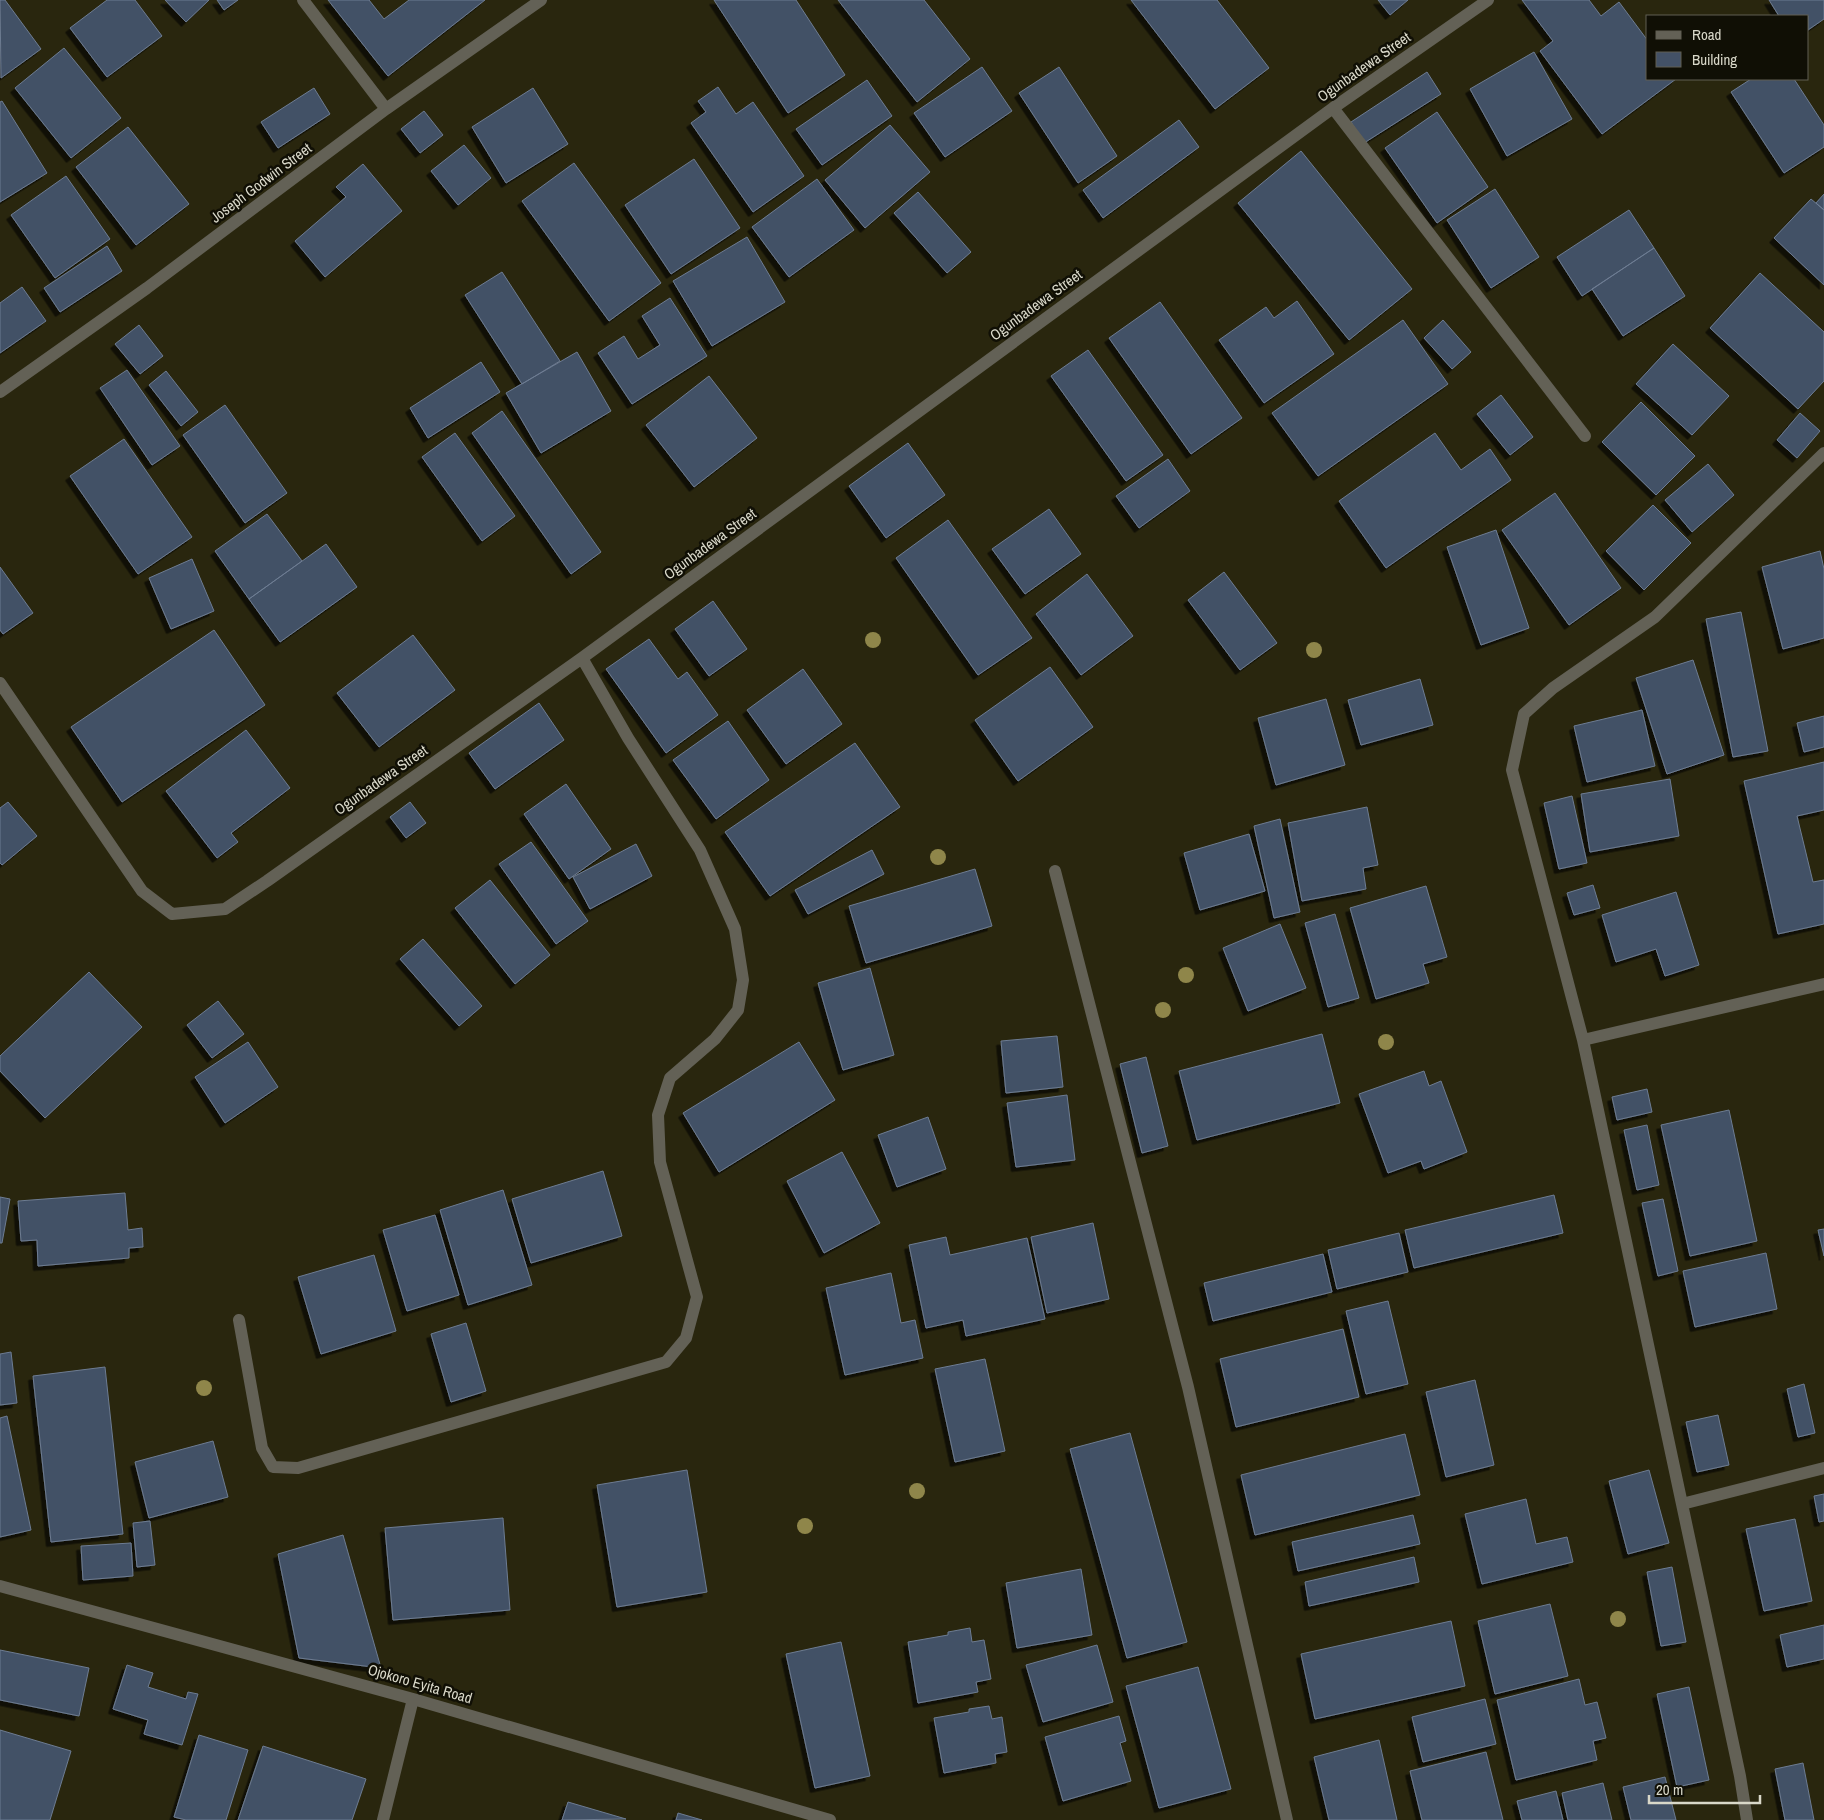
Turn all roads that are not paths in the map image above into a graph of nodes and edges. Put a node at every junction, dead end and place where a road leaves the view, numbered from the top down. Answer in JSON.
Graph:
{"nodes":[{"id":1,"x":303,"y":0,"type":"edge"},
{"id":2,"x":541,"y":0,"type":"edge"},
{"id":3,"x":1488,"y":0,"type":"edge"},
{"id":4,"x":1333,"y":108,"type":"junction"},
{"id":5,"x":386,"y":109,"type":"junction"},
{"id":6,"x":0,"y":392,"type":"edge"},
{"id":7,"x":1585,"y":436,"type":"dead end"},
{"id":8,"x":1824,"y":453,"type":"edge"},
{"id":9,"x":582,"y":658,"type":"junction"},
{"id":10,"x":0,"y":683,"type":"edge"},
{"id":11,"x":1055,"y":871,"type":"dead end"},
{"id":12,"x":1824,"y":984,"type":"edge"},
{"id":13,"x":1584,"y":1040,"type":"junction"},
{"id":14,"x":239,"y":1320,"type":"dead end"},
{"id":15,"x":1824,"y":1468,"type":"edge"},
{"id":16,"x":1682,"y":1504,"type":"junction"},
{"id":17,"x":0,"y":1586,"type":"edge"},
{"id":18,"x":413,"y":1698,"type":"junction"},
{"id":19,"x":384,"y":1820,"type":"edge"},
{"id":20,"x":830,"y":1820,"type":"edge"},
{"id":21,"x":1287,"y":1820,"type":"edge"},
{"id":22,"x":1746,"y":1820,"type":"edge"}],
"edges":[{"from":1,"to":5,"type":"street"},
{"from":2,"to":5,"type":"street","name":"Joseph Godwin Street"},
{"from":3,"to":4,"type":"street","name":"Ogunbadewa Street"},
{"from":4,"to":7,"type":"street"},
{"from":4,"to":9,"type":"street","name":"Ogunbadewa Street"},
{"from":5,"to":6,"type":"street","name":"Joseph Godwin Street"},
{"from":8,"to":13,"type":"street"},
{"from":9,"to":10,"type":"street","name":"Ogunbadewa Street"},
{"from":9,"to":14,"type":"street"},
{"from":11,"to":21,"type":"street"},
{"from":12,"to":13,"type":"street"},
{"from":13,"to":16,"type":"street"},
{"from":15,"to":16,"type":"street"},
{"from":16,"to":22,"type":"street"},
{"from":17,"to":18,"type":"street","name":"Ojokoro Eyita Road"},
{"from":18,"to":19,"type":"street"},
{"from":18,"to":20,"type":"street","name":"Ojokoro Eyita Road"}]}
